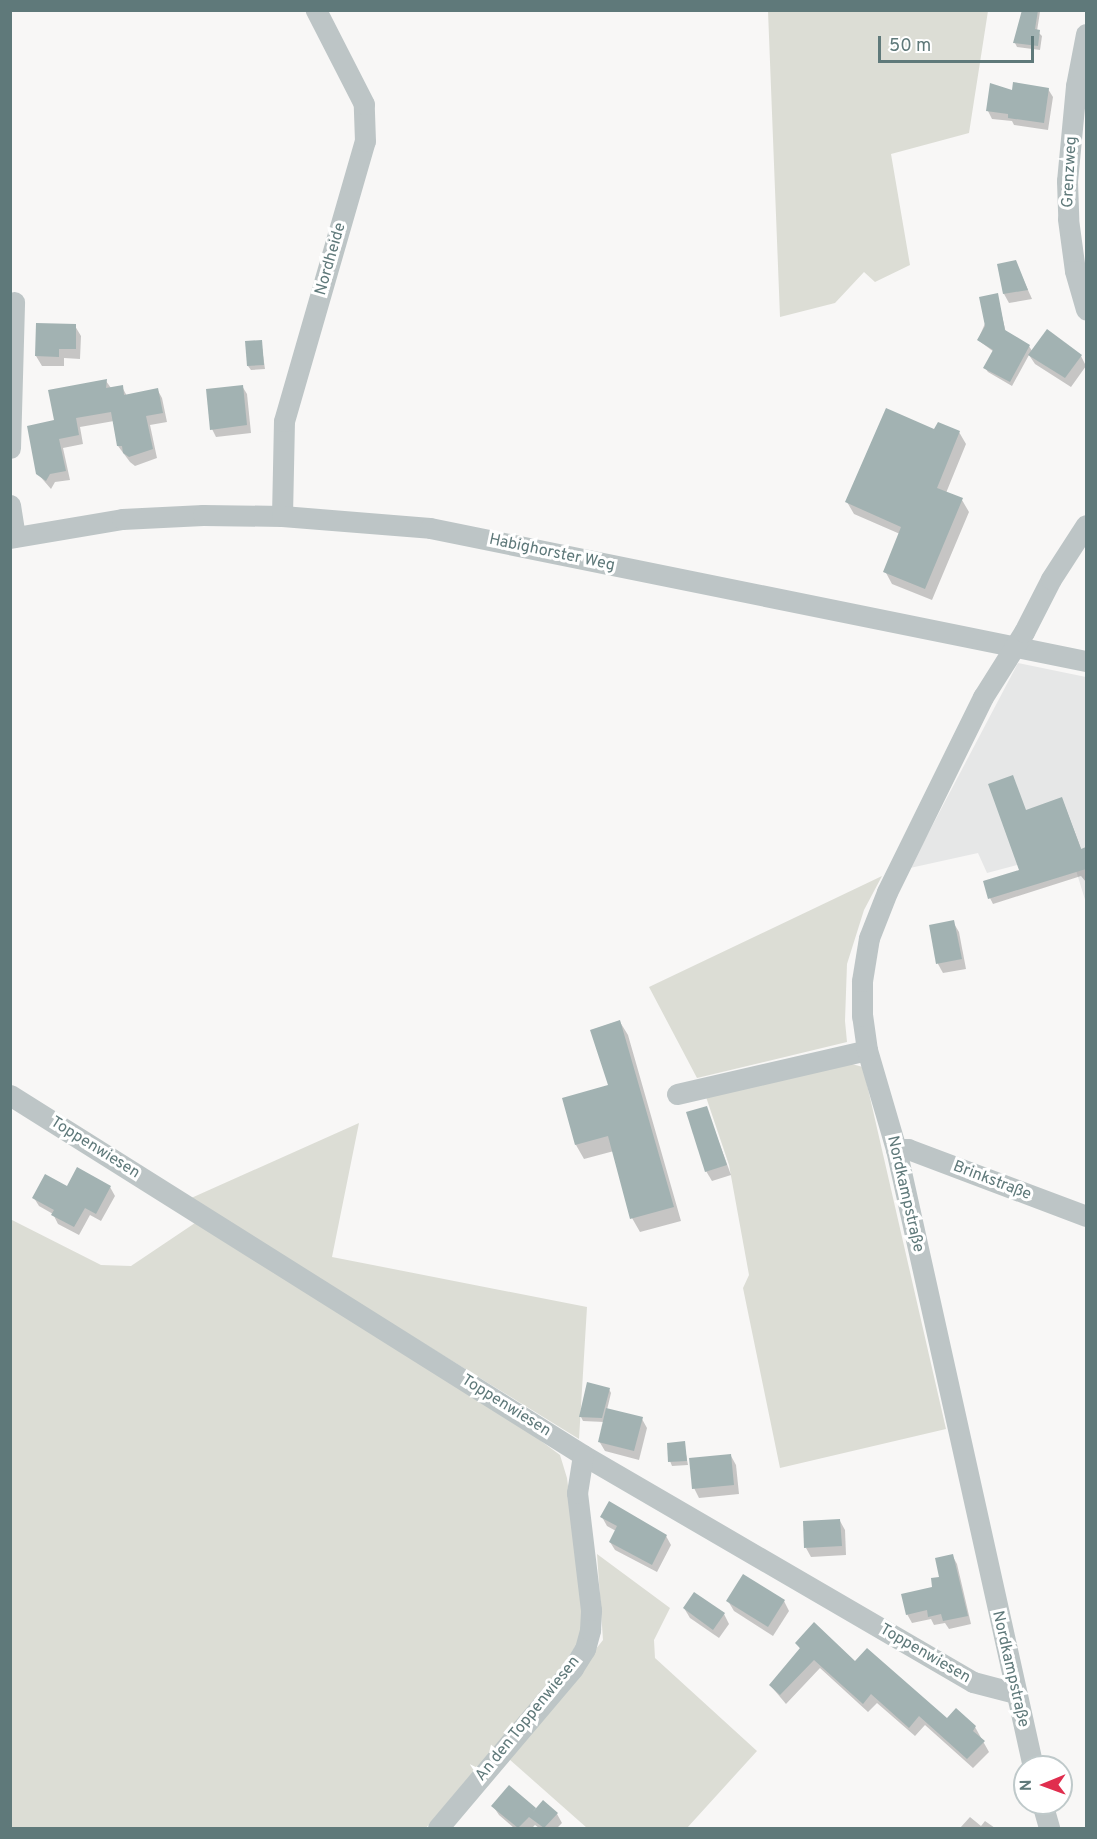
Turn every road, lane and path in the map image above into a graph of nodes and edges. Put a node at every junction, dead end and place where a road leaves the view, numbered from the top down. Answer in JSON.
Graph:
{"nodes":[{"id":1,"x":316,"y":10,"type":"edge"},
{"id":2,"x":1086,"y":34,"type":"edge"},
{"id":3,"x":14,"y":302,"type":"dead end"},
{"id":4,"x":1086,"y":309,"type":"edge"},
{"id":5,"x":10,"y":448,"type":"edge"},
{"id":6,"x":10,"y":505,"type":"edge"},
{"id":7,"x":282,"y":516,"type":"junction"},
{"id":8,"x":1086,"y":525,"type":"edge"},
{"id":9,"x":13,"y":538,"type":"edge"},
{"id":10,"x":1013,"y":647,"type":"junction"},
{"id":11,"x":1086,"y":661,"type":"edge"},
{"id":12,"x":867,"y":1050,"type":"junction"},
{"id":13,"x":677,"y":1094,"type":"dead end"},
{"id":14,"x":10,"y":1095,"type":"edge"},
{"id":15,"x":896,"y":1149,"type":"junction"},
{"id":16,"x":1086,"y":1216,"type":"edge"},
{"id":17,"x":583,"y":1455,"type":"junction"},
{"id":18,"x":1015,"y":1694,"type":"junction"},
{"id":19,"x":1030,"y":1755,"type":"edge"},
{"id":20,"x":438,"y":1828,"type":"edge"}],
"edges":[{"from":1,"to":7,"type":"street","name":"Nordheide"},
{"from":2,"to":4,"type":"street","name":"Grenzweg"},
{"from":3,"to":5,"type":"street"},
{"from":6,"to":9,"type":"street"},
{"from":7,"to":9,"type":"street","name":"Habighorster Weg"},
{"from":7,"to":10,"type":"street","name":"Habighorster Weg"},
{"from":8,"to":10,"type":"street"},
{"from":10,"to":11,"type":"street","name":"Habighorster Weg"},
{"from":10,"to":12,"type":"street","name":"Nordkampstraße"},
{"from":12,"to":13,"type":"street"},
{"from":12,"to":15,"type":"street","name":"Nordkampstraße"},
{"from":14,"to":17,"type":"street","name":"Toppenwiesen"},
{"from":15,"to":16,"type":"street","name":"Brinkstraße"},
{"from":15,"to":18,"type":"street","name":"Nordkampstraße"},
{"from":17,"to":18,"type":"street","name":"Toppenwiesen"},
{"from":17,"to":20,"type":"street","name":"An den Toppenwiesen"},
{"from":18,"to":19,"type":"street","name":"Nordkampstraße"}]}
